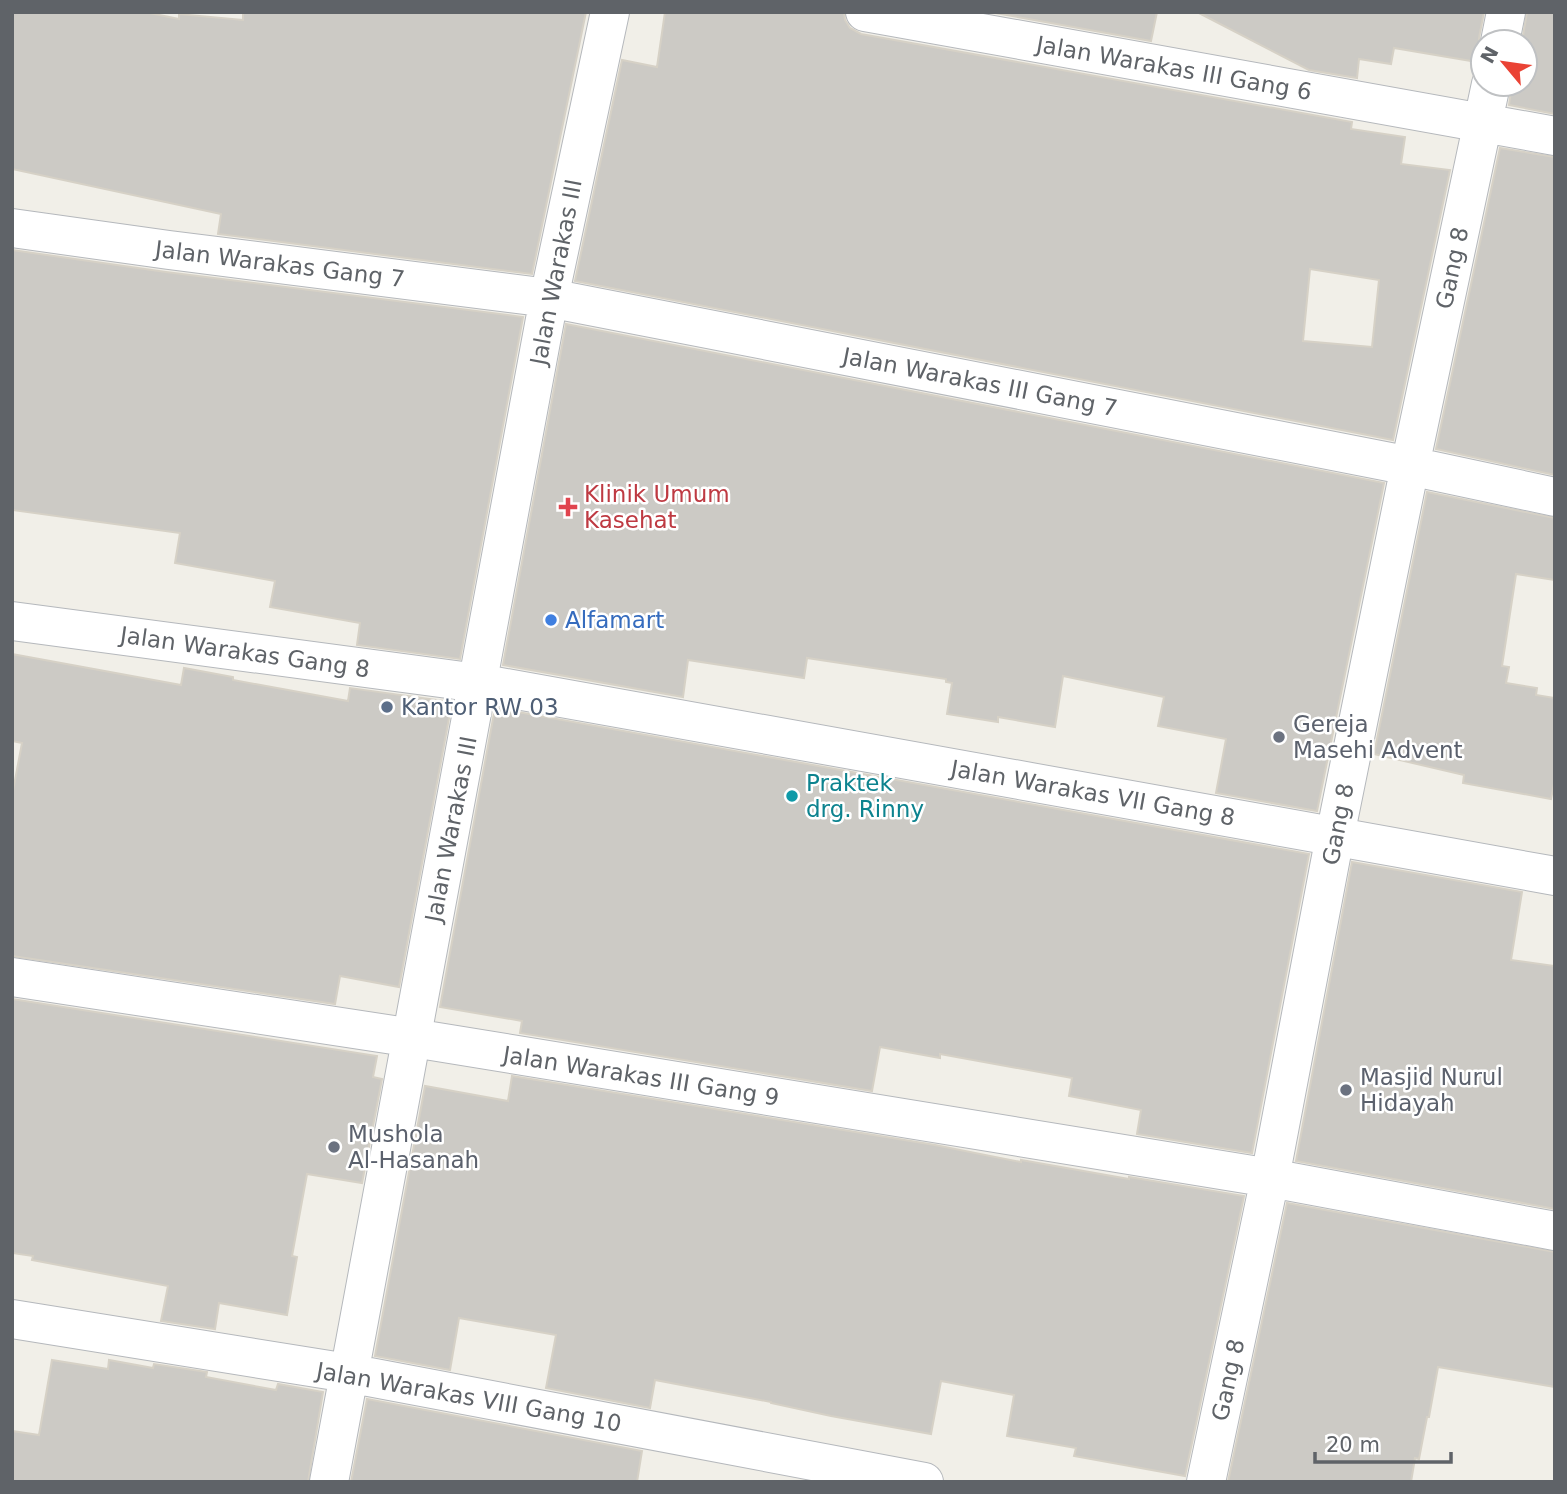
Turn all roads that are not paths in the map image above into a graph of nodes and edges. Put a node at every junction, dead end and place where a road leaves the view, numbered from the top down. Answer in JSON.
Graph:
{"nodes":[{"id":1,"x":610,"y":12,"type":"edge"},
{"id":2,"x":865,"y":12,"type":"edge"},
{"id":3,"x":1488,"y":98,"type":"edge"},
{"id":4,"x":1482,"y":123,"type":"junction"},
{"id":5,"x":1555,"y":136,"type":"edge"},
{"id":6,"x":12,"y":228,"type":"edge"},
{"id":7,"x":549,"y":298,"type":"junction"},
{"id":8,"x":1410,"y":466,"type":"junction"},
{"id":9,"x":1555,"y":497,"type":"edge"},
{"id":10,"x":12,"y":621,"type":"edge"},
{"id":11,"x":478,"y":683,"type":"junction"},
{"id":12,"x":1335,"y":836,"type":"junction"},
{"id":13,"x":1555,"y":876,"type":"edge"},
{"id":14,"x":12,"y":976,"type":"edge"},
{"id":15,"x":413,"y":1038,"type":"junction"},
{"id":16,"x":1270,"y":1178,"type":"junction"},
{"id":17,"x":1555,"y":1231,"type":"edge"},
{"id":18,"x":12,"y":1319,"type":"edge"},
{"id":19,"x":348,"y":1373,"type":"junction"},
{"id":20,"x":329,"y":1482,"type":"edge"},
{"id":21,"x":924,"y":1482,"type":"edge"},
{"id":22,"x":1206,"y":1482,"type":"edge"}],
"edges":[{"from":1,"to":7,"type":"street","name":"Jalan Warakas III"},
{"from":2,"to":4,"type":"street","name":"Jalan Warakas III Gang 6"},
{"from":3,"to":4,"type":"street","name":"Gang 8"},
{"from":4,"to":5,"type":"street","name":"Jalan Warakas III Gang 6"},
{"from":4,"to":8,"type":"street","name":"Gang 8"},
{"from":6,"to":7,"type":"street","name":"Jalan Warakas Gang 7"},
{"from":7,"to":8,"type":"street","name":"Jalan Warakas III Gang 7"},
{"from":7,"to":11,"type":"street","name":"Jalan Warakas III"},
{"from":8,"to":9,"type":"street","name":"Jalan Warakas III Gang 7"},
{"from":8,"to":12,"type":"street","name":"Gang 8"},
{"from":10,"to":11,"type":"street","name":"Jalan Warakas Gang 8"},
{"from":11,"to":12,"type":"street","name":"Jalan Warakas VII Gang 8"},
{"from":11,"to":15,"type":"street","name":"Jalan Warakas III"},
{"from":12,"to":13,"type":"street"},
{"from":12,"to":16,"type":"street","name":"Gang 8"},
{"from":14,"to":15,"type":"street","name":"Jalan Warakas III Gang 9"},
{"from":15,"to":16,"type":"street","name":"Jalan Warakas III Gang 9"},
{"from":15,"to":19,"type":"street","name":"Jalan Warakas III"},
{"from":16,"to":17,"type":"street","name":"Jalan Warakas III Gang 9"},
{"from":16,"to":22,"type":"street","name":"Gang 8"},
{"from":18,"to":19,"type":"street","name":"Jalan Warakas VIII Gang 10"},
{"from":19,"to":20,"type":"street","name":"Jalan Warakas III"},
{"from":19,"to":21,"type":"street","name":"Jalan Warakas VIII Gang 10"}]}
